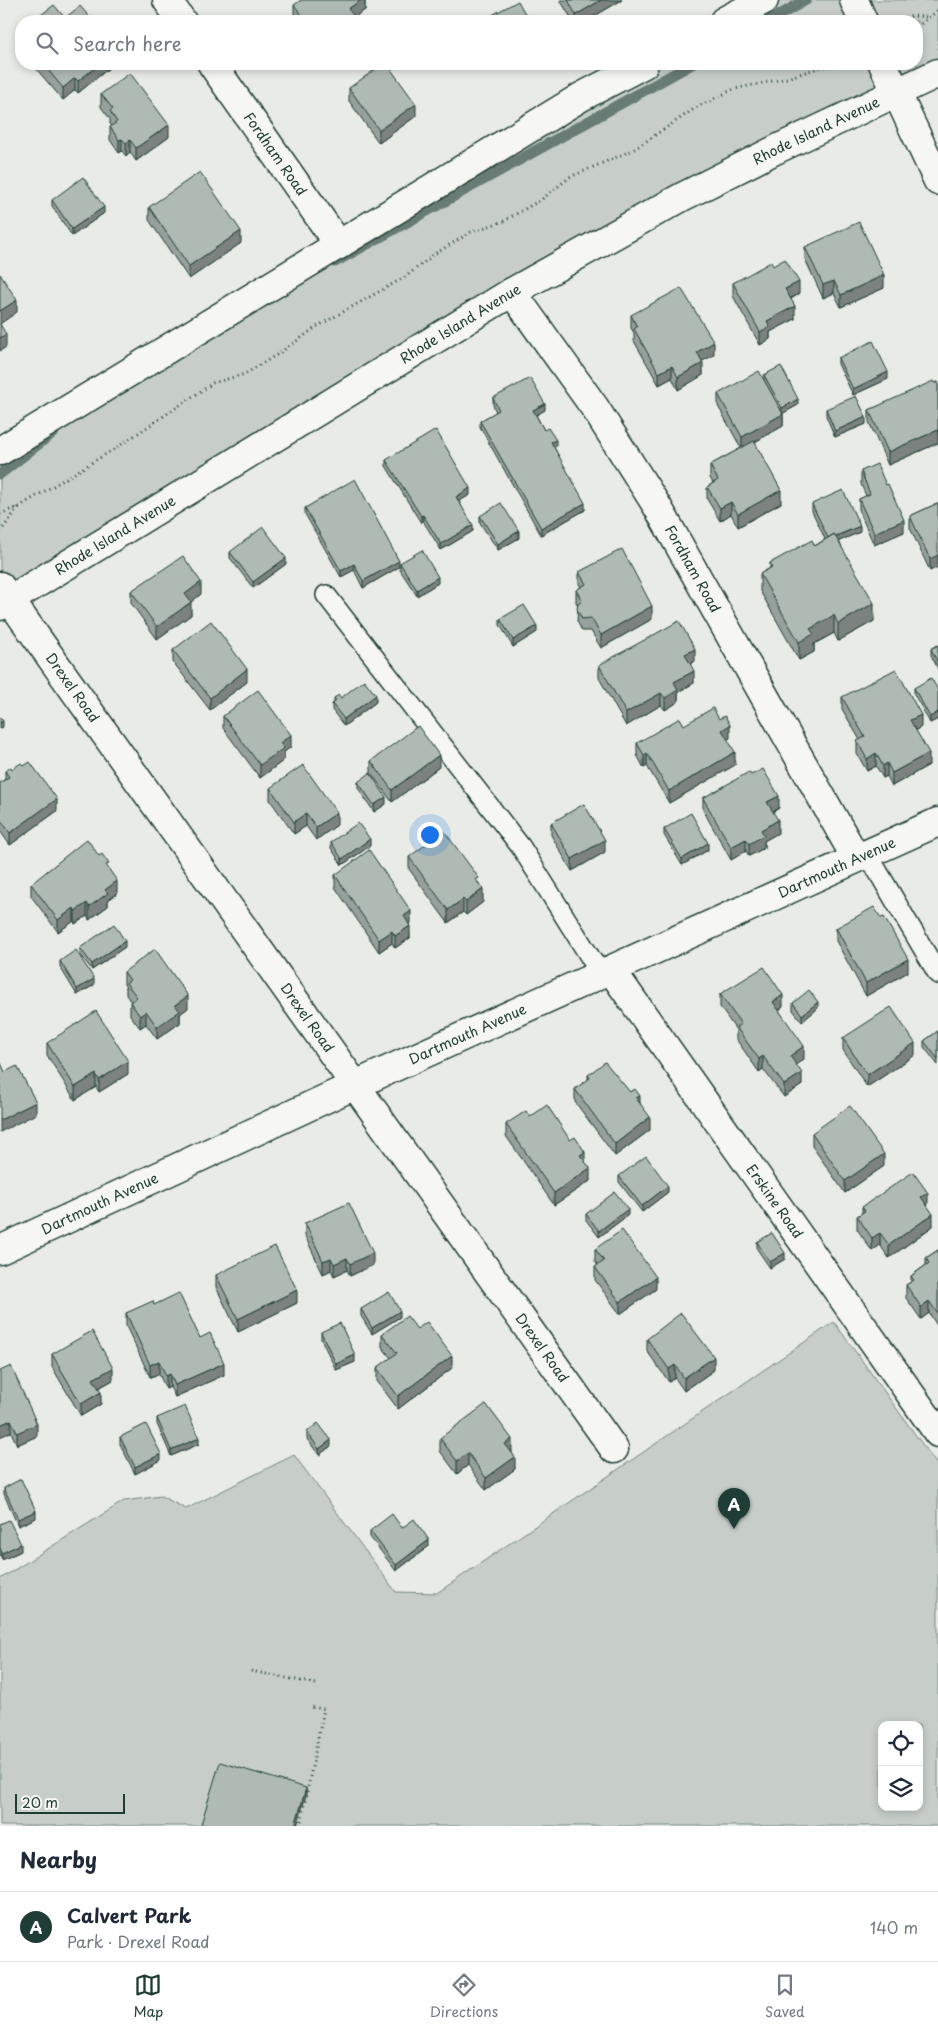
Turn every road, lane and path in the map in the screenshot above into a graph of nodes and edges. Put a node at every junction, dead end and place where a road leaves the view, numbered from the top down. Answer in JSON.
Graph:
{"nodes":[{"id":1,"x":167,"y":0,"type":"edge"},
{"id":2,"x":764,"y":0,"type":"edge"},
{"id":3,"x":854,"y":0,"type":"edge"},
{"id":4,"x":938,"y":10,"type":"edge"},
{"id":5,"x":178,"y":15,"type":"edge"},
{"id":6,"x":735,"y":15,"type":"edge"},
{"id":7,"x":860,"y":15,"type":"edge"},
{"id":8,"x":923,"y":17,"type":"edge"},
{"id":9,"x":927,"y":17,"type":"junction"},
{"id":10,"x":923,"y":21,"type":"edge"},
{"id":11,"x":216,"y":70,"type":"edge"},
{"id":12,"x":633,"y":70,"type":"edge"},
{"id":13,"x":812,"y":70,"type":"edge"},
{"id":14,"x":877,"y":70,"type":"edge"},
{"id":15,"x":938,"y":73,"type":"edge"},
{"id":16,"x":897,"y":92,"type":"junction"},
{"id":17,"x":938,"y":181,"type":"edge"},
{"id":18,"x":339,"y":245,"type":"junction"},
{"id":19,"x":512,"y":292,"type":"junction"},
{"id":20,"x":0,"y":451,"type":"edge"},
{"id":21,"x":20,"y":506,"type":"junction"},
{"id":22,"x":0,"y":514,"type":"edge"},
{"id":23,"x":0,"y":532,"type":"edge"},
{"id":24,"x":326,"y":595,"type":"dead end"},
{"id":25,"x":3,"y":597,"type":"edge"},
{"id":26,"x":938,"y":822,"type":"edge"},
{"id":27,"x":861,"y":855,"type":"junction"},
{"id":28,"x":607,"y":973,"type":"junction"},
{"id":29,"x":938,"y":974,"type":"edge"},
{"id":30,"x":355,"y":1085,"type":"junction"},
{"id":31,"x":0,"y":1250,"type":"edge"},
{"id":32,"x":938,"y":1433,"type":"edge"},
{"id":33,"x":614,"y":1449,"type":"dead end"},
{"id":34,"x":251,"y":1671,"type":"dead end"},
{"id":35,"x":316,"y":1684,"type":"dead end"},
{"id":36,"x":311,"y":1707,"type":"dead end"},
{"id":37,"x":300,"y":1826,"type":"edge"}],
"edges":[{"from":1,"to":5,"type":"street"},
{"from":2,"to":6,"type":"street"},
{"from":3,"to":7,"type":"street"},
{"from":4,"to":9,"type":"path"},
{"from":8,"to":9,"type":"path"},
{"from":9,"to":10,"type":"path"},
{"from":11,"to":18,"type":"street","name":"Fordham Road"},
{"from":12,"to":18,"type":"street"},
{"from":13,"to":21,"type":"path"},
{"from":14,"to":16,"type":"street"},
{"from":15,"to":16,"type":"street","name":"Rhode Island Avenue"},
{"from":16,"to":17,"type":"street"},
{"from":16,"to":19,"type":"street","name":"Rhode Island Avenue"},
{"from":18,"to":20,"type":"street"},
{"from":19,"to":25,"type":"street","name":"Rhode Island Avenue"},
{"from":19,"to":27,"type":"street","name":"Fordham Road"},
{"from":21,"to":22,"type":"path"},
{"from":21,"to":23,"type":"path"},
{"from":24,"to":28,"type":"lane"},
{"from":25,"to":30,"type":"street","name":"Drexel Road"},
{"from":26,"to":27,"type":"street","name":"Dartmouth Avenue"},
{"from":27,"to":28,"type":"street","name":"Dartmouth Avenue"},
{"from":27,"to":29,"type":"lane"},
{"from":28,"to":30,"type":"street","name":"Dartmouth Avenue"},
{"from":28,"to":32,"type":"street","name":"Erskine Road"},
{"from":30,"to":31,"type":"street","name":"Dartmouth Avenue"},
{"from":30,"to":33,"type":"street","name":"Drexel Road"},
{"from":34,"to":35,"type":"path"},
{"from":36,"to":37,"type":"path"}]}
